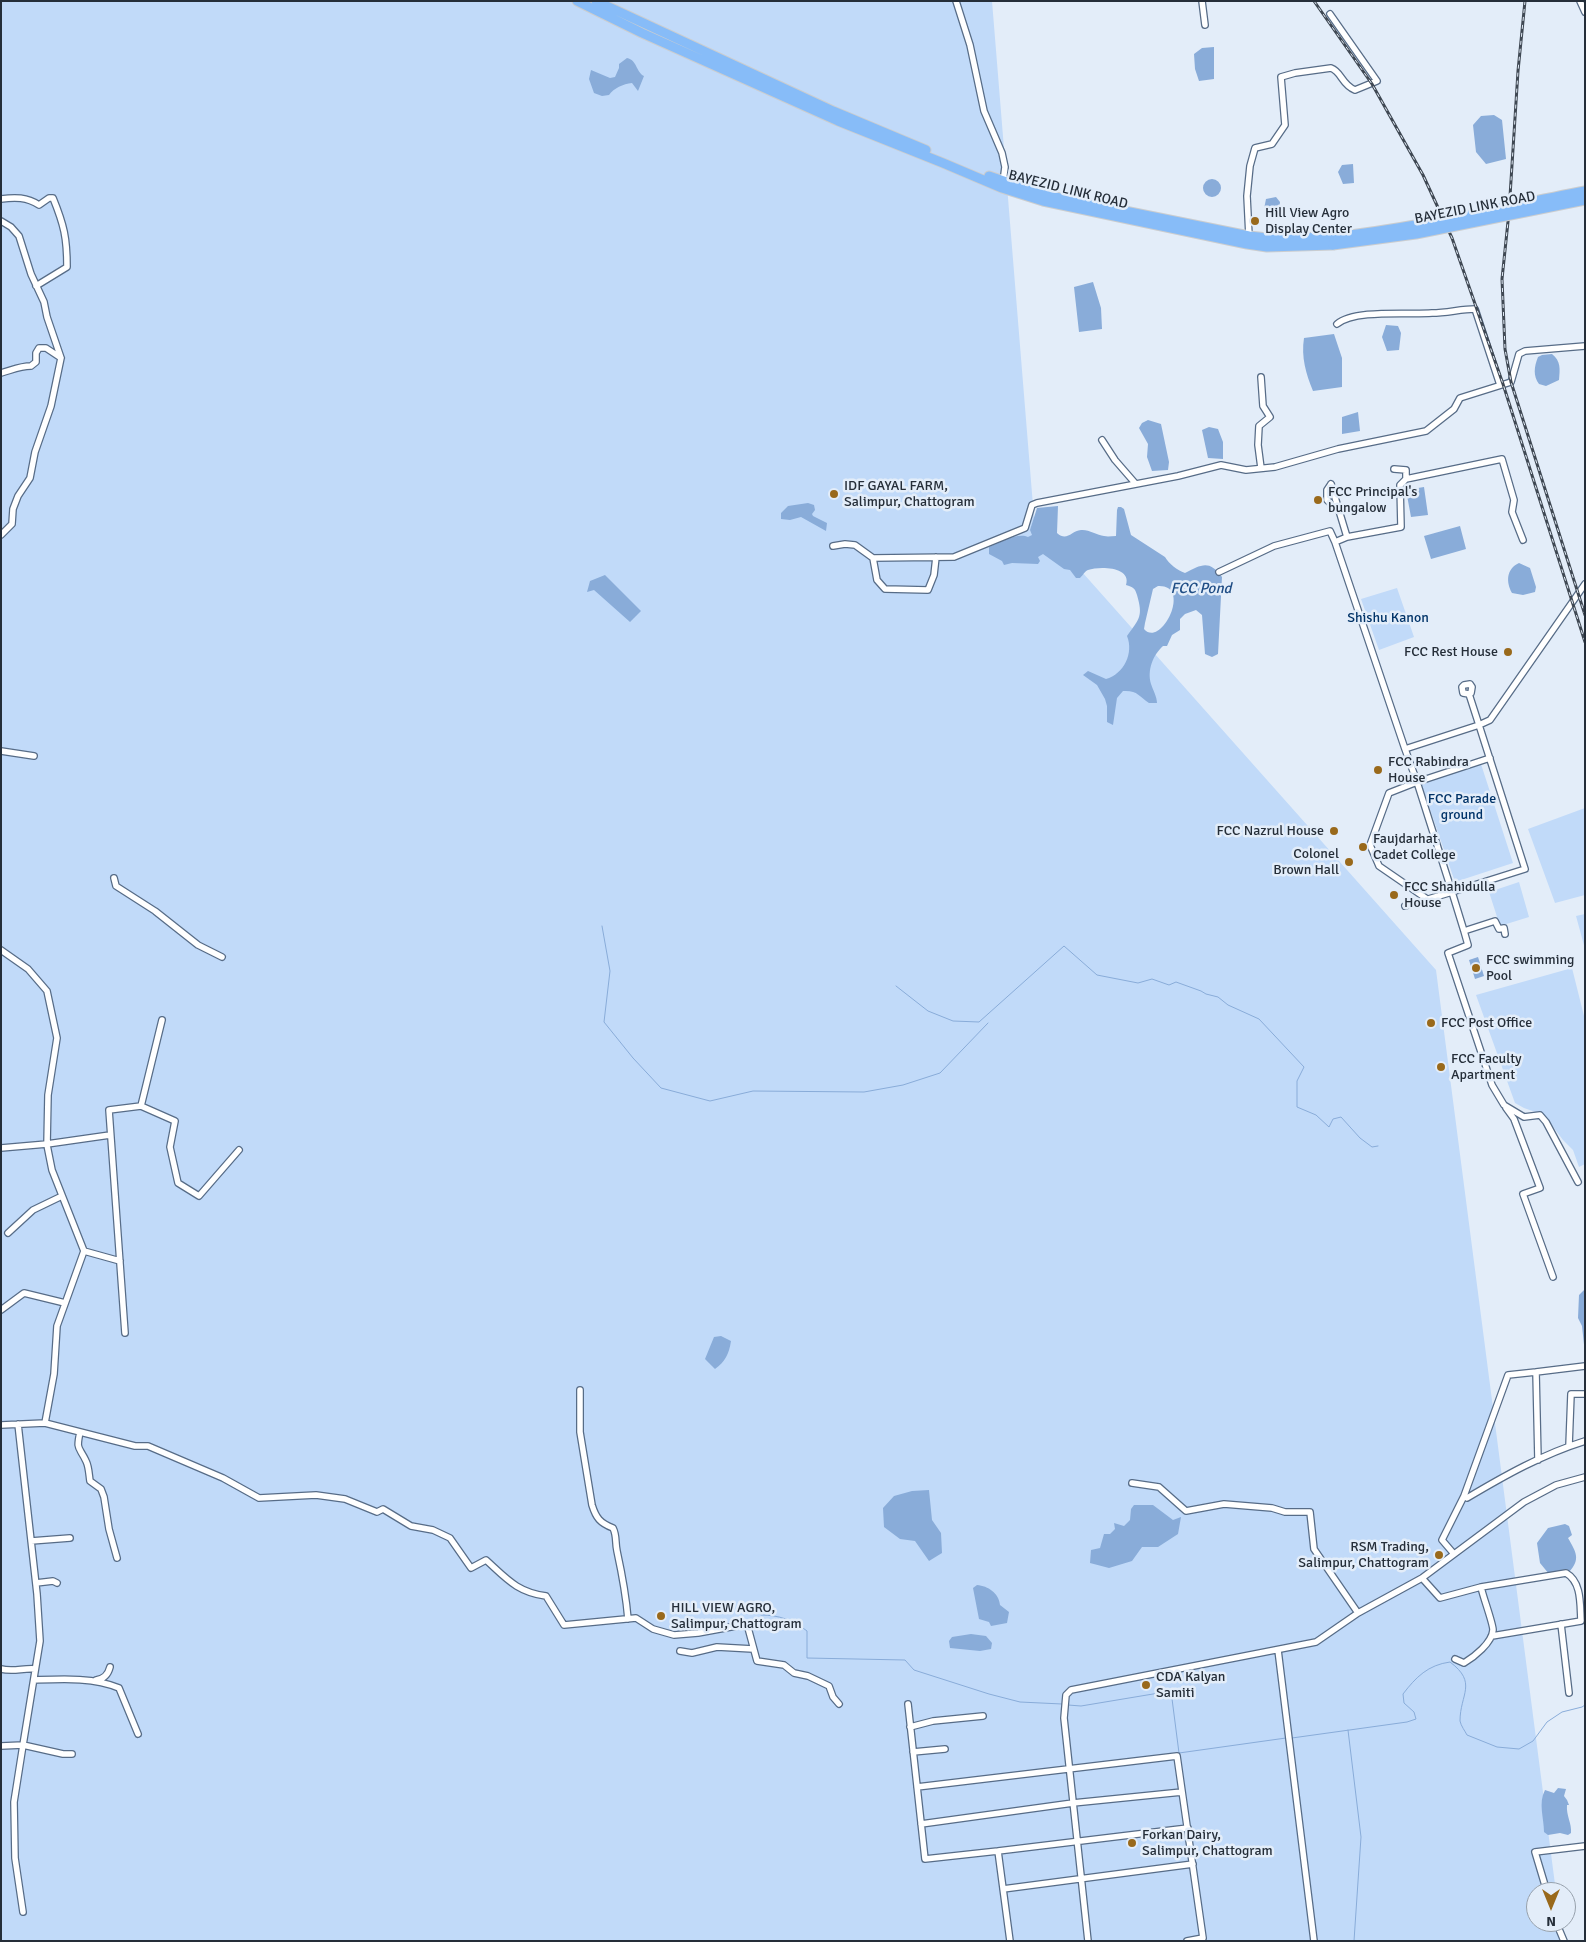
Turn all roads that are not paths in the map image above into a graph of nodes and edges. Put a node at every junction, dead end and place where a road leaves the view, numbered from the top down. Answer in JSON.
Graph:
{"nodes":[{"id":1,"x":577,"y":1,"type":"edge"},
{"id":2,"x":596,"y":1,"type":"edge"},
{"id":3,"x":956,"y":1,"type":"edge"},
{"id":4,"x":1202,"y":1,"type":"edge"},
{"id":5,"x":1580,"y":1,"type":"edge"},
{"id":6,"x":1585,"y":12,"type":"edge"},
{"id":7,"x":1330,"y":14,"type":"dead end"},
{"id":8,"x":1205,"y":25,"type":"dead end"},
{"id":9,"x":1004,"y":182,"type":"junction"},
{"id":10,"x":1585,"y":190,"type":"edge"},
{"id":11,"x":1,"y":199,"type":"edge"},
{"id":12,"x":1585,"y":200,"type":"edge"},
{"id":13,"x":1,"y":221,"type":"edge"},
{"id":14,"x":1249,"y":236,"type":"junction"},
{"id":15,"x":1333,"y":241,"type":"junction"},
{"id":16,"x":36,"y":286,"type":"junction"},
{"id":17,"x":1337,"y":324,"type":"dead end"},
{"id":18,"x":1585,"y":346,"type":"edge"},
{"id":19,"x":61,"y":358,"type":"junction"},
{"id":20,"x":1,"y":373,"type":"edge"},
{"id":21,"x":1261,"y":377,"type":"dead end"},
{"id":22,"x":1500,"y":385,"type":"junction"},
{"id":23,"x":1102,"y":440,"type":"dead end"},
{"id":24,"x":1261,"y":468,"type":"junction"},
{"id":25,"x":1394,"y":469,"type":"dead end"},
{"id":26,"x":1406,"y":479,"type":"junction"},
{"id":27,"x":1135,"y":483,"type":"junction"},
{"id":28,"x":1338,"y":507,"type":"dead end"},
{"id":29,"x":1,"y":534,"type":"edge"},
{"id":30,"x":1347,"y":537,"type":"junction"},
{"id":31,"x":1523,"y":540,"type":"dead end"},
{"id":32,"x":1335,"y":542,"type":"junction"},
{"id":33,"x":833,"y":546,"type":"dead end"},
{"id":34,"x":936,"y":557,"type":"junction"},
{"id":35,"x":873,"y":558,"type":"junction"},
{"id":36,"x":1219,"y":572,"type":"dead end"},
{"id":37,"x":1585,"y":584,"type":"edge"},
{"id":38,"x":1469,"y":694,"type":"dead end"},
{"id":39,"x":1479,"y":725,"type":"junction"},
{"id":40,"x":1404,"y":748,"type":"junction"},
{"id":41,"x":1,"y":751,"type":"edge"},
{"id":42,"x":34,"y":756,"type":"dead end"},
{"id":43,"x":1490,"y":758,"type":"junction"},
{"id":44,"x":1417,"y":782,"type":"junction"},
{"id":45,"x":114,"y":878,"type":"dead end"},
{"id":46,"x":1452,"y":892,"type":"junction"},
{"id":47,"x":1427,"y":899,"type":"junction"},
{"id":48,"x":1405,"y":906,"type":"dead end"},
{"id":49,"x":1464,"y":931,"type":"junction"},
{"id":50,"x":1505,"y":934,"type":"dead end"},
{"id":51,"x":1,"y":950,"type":"edge"},
{"id":52,"x":222,"y":957,"type":"dead end"},
{"id":53,"x":162,"y":1020,"type":"dead end"},
{"id":54,"x":141,"y":1106,"type":"junction"},
{"id":55,"x":1504,"y":1106,"type":"junction"},
{"id":56,"x":110,"y":1135,"type":"junction"},
{"id":57,"x":47,"y":1144,"type":"junction"},
{"id":58,"x":1,"y":1148,"type":"edge"},
{"id":59,"x":239,"y":1150,"type":"dead end"},
{"id":60,"x":1578,"y":1182,"type":"dead end"},
{"id":61,"x":62,"y":1196,"type":"junction"},
{"id":62,"x":8,"y":1233,"type":"dead end"},
{"id":63,"x":84,"y":1252,"type":"junction"},
{"id":64,"x":120,"y":1261,"type":"junction"},
{"id":65,"x":1553,"y":1277,"type":"dead end"},
{"id":66,"x":65,"y":1303,"type":"junction"},
{"id":67,"x":1,"y":1310,"type":"edge"},
{"id":68,"x":124,"y":1333,"type":"dead end"},
{"id":69,"x":1585,"y":1366,"type":"edge"},
{"id":70,"x":1536,"y":1372,"type":"junction"},
{"id":71,"x":580,"y":1390,"type":"dead end"},
{"id":72,"x":1585,"y":1394,"type":"edge"},
{"id":73,"x":45,"y":1423,"type":"junction"},
{"id":74,"x":18,"y":1424,"type":"junction"},
{"id":75,"x":1,"y":1425,"type":"edge"},
{"id":76,"x":80,"y":1432,"type":"junction"},
{"id":77,"x":1585,"y":1441,"type":"edge"},
{"id":78,"x":1569,"y":1446,"type":"junction"},
{"id":79,"x":1538,"y":1460,"type":"junction"},
{"id":80,"x":1585,"y":1477,"type":"edge"},
{"id":81,"x":1132,"y":1483,"type":"dead end"},
{"id":82,"x":1464,"y":1496,"type":"junction"},
{"id":83,"x":70,"y":1538,"type":"dead end"},
{"id":84,"x":32,"y":1541,"type":"junction"},
{"id":85,"x":1454,"y":1554,"type":"junction"},
{"id":86,"x":117,"y":1558,"type":"dead end"},
{"id":87,"x":1422,"y":1578,"type":"junction"},
{"id":88,"x":36,"y":1583,"type":"junction"},
{"id":89,"x":57,"y":1583,"type":"dead end"},
{"id":90,"x":1481,"y":1588,"type":"junction"},
{"id":91,"x":1358,"y":1613,"type":"junction"},
{"id":92,"x":1583,"y":1617,"type":"edge"},
{"id":93,"x":628,"y":1619,"type":"junction"},
{"id":94,"x":1561,"y":1624,"type":"junction"},
{"id":95,"x":1492,"y":1636,"type":"junction"},
{"id":96,"x":753,"y":1649,"type":"junction"},
{"id":97,"x":1278,"y":1650,"type":"junction"},
{"id":98,"x":680,"y":1651,"type":"dead end"},
{"id":99,"x":1455,"y":1660,"type":"dead end"},
{"id":100,"x":110,"y":1667,"type":"dead end"},
{"id":101,"x":35,"y":1669,"type":"junction"},
{"id":102,"x":1,"y":1670,"type":"edge"},
{"id":103,"x":34,"y":1680,"type":"junction"},
{"id":104,"x":89,"y":1682,"type":"junction"},
{"id":105,"x":1569,"y":1693,"type":"dead end"},
{"id":106,"x":839,"y":1704,"type":"dead end"},
{"id":107,"x":908,"y":1704,"type":"dead end"},
{"id":108,"x":983,"y":1716,"type":"dead end"},
{"id":109,"x":910,"y":1728,"type":"junction"},
{"id":110,"x":138,"y":1734,"type":"dead end"},
{"id":111,"x":23,"y":1745,"type":"junction"},
{"id":112,"x":1,"y":1746,"type":"edge"},
{"id":113,"x":944,"y":1749,"type":"dead end"},
{"id":114,"x":913,"y":1752,"type":"junction"},
{"id":115,"x":72,"y":1754,"type":"dead end"},
{"id":116,"x":1069,"y":1769,"type":"junction"},
{"id":117,"x":917,"y":1787,"type":"junction"},
{"id":118,"x":1182,"y":1792,"type":"junction"},
{"id":119,"x":1074,"y":1803,"type":"junction"},
{"id":120,"x":921,"y":1824,"type":"junction"},
{"id":121,"x":1188,"y":1828,"type":"junction"},
{"id":122,"x":1078,"y":1842,"type":"junction"},
{"id":123,"x":1585,"y":1846,"type":"edge"},
{"id":124,"x":998,"y":1851,"type":"junction"},
{"id":125,"x":1193,"y":1864,"type":"junction"},
{"id":126,"x":1083,"y":1878,"type":"junction"},
{"id":127,"x":1544,"y":1882,"type":"edge"},
{"id":128,"x":1003,"y":1889,"type":"junction"},
{"id":129,"x":23,"y":1912,"type":"dead end"},
{"id":130,"x":1010,"y":1941,"type":"edge"},
{"id":131,"x":1088,"y":1941,"type":"edge"},
{"id":132,"x":1187,"y":1941,"type":"edge"},
{"id":133,"x":1314,"y":1941,"type":"edge"}],
"edges":[{"from":1,"to":15,"type":"main road","name":"BAYEZID LINK ROAD"},
{"from":2,"to":9,"type":"main road","name":"BAYEZID LINK ROAD"},
{"from":3,"to":9,"type":"street"},
{"from":4,"to":8,"type":"street"},
{"from":5,"to":6,"type":"street"},
{"from":7,"to":14,"type":"street"},
{"from":9,"to":14,"type":"main road","name":"BAYEZID LINK ROAD"},
{"from":10,"to":15,"type":"main road","name":"BAYEZID LINK ROAD","bridge":true},
{"from":11,"to":16,"type":"street"},
{"from":12,"to":15,"type":"main road","name":"BAYEZID LINK ROAD","bridge":true},
{"from":13,"to":16,"type":"street"},
{"from":14,"to":15,"type":"main road","name":"BAYEZID LINK ROAD"},
{"from":16,"to":19,"type":"street"},
{"from":17,"to":22,"type":"street"},
{"from":18,"to":22,"type":"street"},
{"from":19,"to":20,"type":"street"},
{"from":19,"to":29,"type":"street"},
{"from":21,"to":24,"type":"street"},
{"from":22,"to":24,"type":"street"},
{"from":23,"to":27,"type":"street"},
{"from":24,"to":27,"type":"street"},
{"from":25,"to":26,"type":"street"},
{"from":26,"to":30,"type":"street"},
{"from":26,"to":31,"type":"street"},
{"from":27,"to":34,"type":"street"},
{"from":28,"to":30,"type":"street"},
{"from":30,"to":32,"type":"street"},
{"from":32,"to":36,"type":"street"},
{"from":32,"to":40,"type":"street"},
{"from":33,"to":35,"type":"street"},
{"from":34,"to":35,"type":"street"},
{"from":34,"to":35,"type":"street"},
{"from":37,"to":39,"type":"street"},
{"from":38,"to":39,"type":"street"},
{"from":39,"to":40,"type":"street"},
{"from":39,"to":43,"type":"street"},
{"from":40,"to":44,"type":"street"},
{"from":41,"to":42,"type":"street"},
{"from":43,"to":44,"type":"street"},
{"from":43,"to":46,"type":"street"},
{"from":44,"to":46,"type":"street"},
{"from":44,"to":47,"type":"street"},
{"from":45,"to":52,"type":"street"},
{"from":46,"to":47,"type":"street"},
{"from":46,"to":49,"type":"street"},
{"from":47,"to":48,"type":"street"},
{"from":49,"to":50,"type":"street"},
{"from":49,"to":55,"type":"street"},
{"from":51,"to":57,"type":"street"},
{"from":53,"to":54,"type":"street"},
{"from":54,"to":56,"type":"street"},
{"from":54,"to":59,"type":"street"},
{"from":55,"to":60,"type":"street"},
{"from":55,"to":65,"type":"street"},
{"from":56,"to":57,"type":"street"},
{"from":56,"to":64,"type":"street"},
{"from":57,"to":58,"type":"street"},
{"from":57,"to":61,"type":"street"},
{"from":61,"to":62,"type":"street"},
{"from":61,"to":63,"type":"street"},
{"from":63,"to":64,"type":"street"},
{"from":63,"to":66,"type":"street"},
{"from":64,"to":68,"type":"street"},
{"from":66,"to":67,"type":"street"},
{"from":66,"to":73,"type":"street"},
{"from":69,"to":70,"type":"street"},
{"from":70,"to":79,"type":"street"},
{"from":70,"to":82,"type":"street"},
{"from":71,"to":93,"type":"street"},
{"from":72,"to":78,"type":"street"},
{"from":73,"to":74,"type":"street"},
{"from":73,"to":76,"type":"street"},
{"from":74,"to":75,"type":"street"},
{"from":74,"to":84,"type":"street"},
{"from":76,"to":86,"type":"street"},
{"from":76,"to":93,"type":"street"},
{"from":77,"to":78,"type":"street"},
{"from":78,"to":79,"type":"street"},
{"from":79,"to":82,"type":"street"},
{"from":80,"to":85,"type":"street"},
{"from":81,"to":91,"type":"street"},
{"from":82,"to":85,"type":"street"},
{"from":83,"to":84,"type":"street"},
{"from":84,"to":88,"type":"street"},
{"from":85,"to":87,"type":"street"},
{"from":87,"to":90,"type":"street"},
{"from":87,"to":91,"type":"street"},
{"from":88,"to":89,"type":"street"},
{"from":88,"to":101,"type":"street"},
{"from":90,"to":92,"type":"street"},
{"from":90,"to":95,"type":"street"},
{"from":91,"to":97,"type":"street"},
{"from":92,"to":94,"type":"street"},
{"from":93,"to":96,"type":"street"},
{"from":94,"to":95,"type":"street"},
{"from":94,"to":105,"type":"street"},
{"from":95,"to":99,"type":"street"},
{"from":96,"to":98,"type":"street"},
{"from":96,"to":106,"type":"street"},
{"from":97,"to":116,"type":"street"},
{"from":97,"to":133,"type":"street"},
{"from":100,"to":104,"type":"street"},
{"from":101,"to":102,"type":"street"},
{"from":101,"to":103,"type":"street"},
{"from":103,"to":104,"type":"street"},
{"from":103,"to":111,"type":"street"},
{"from":104,"to":110,"type":"street"},
{"from":107,"to":109,"type":"street"},
{"from":108,"to":109,"type":"street"},
{"from":109,"to":114,"type":"street"},
{"from":111,"to":112,"type":"street"},
{"from":111,"to":115,"type":"street"},
{"from":111,"to":129,"type":"street"},
{"from":113,"to":114,"type":"street"},
{"from":114,"to":117,"type":"street"},
{"from":116,"to":117,"type":"street"},
{"from":116,"to":118,"type":"street"},
{"from":116,"to":119,"type":"street"},
{"from":117,"to":120,"type":"street"},
{"from":118,"to":119,"type":"street"},
{"from":118,"to":121,"type":"street"},
{"from":119,"to":120,"type":"street"},
{"from":119,"to":122,"type":"street"},
{"from":120,"to":124,"type":"street"},
{"from":121,"to":122,"type":"street"},
{"from":121,"to":125,"type":"street"},
{"from":122,"to":124,"type":"street"},
{"from":122,"to":126,"type":"street"},
{"from":123,"to":127,"type":"street"},
{"from":124,"to":128,"type":"street"},
{"from":125,"to":126,"type":"street"},
{"from":125,"to":132,"type":"street"},
{"from":126,"to":128,"type":"street"},
{"from":126,"to":131,"type":"street"},
{"from":128,"to":130,"type":"street"}]}
